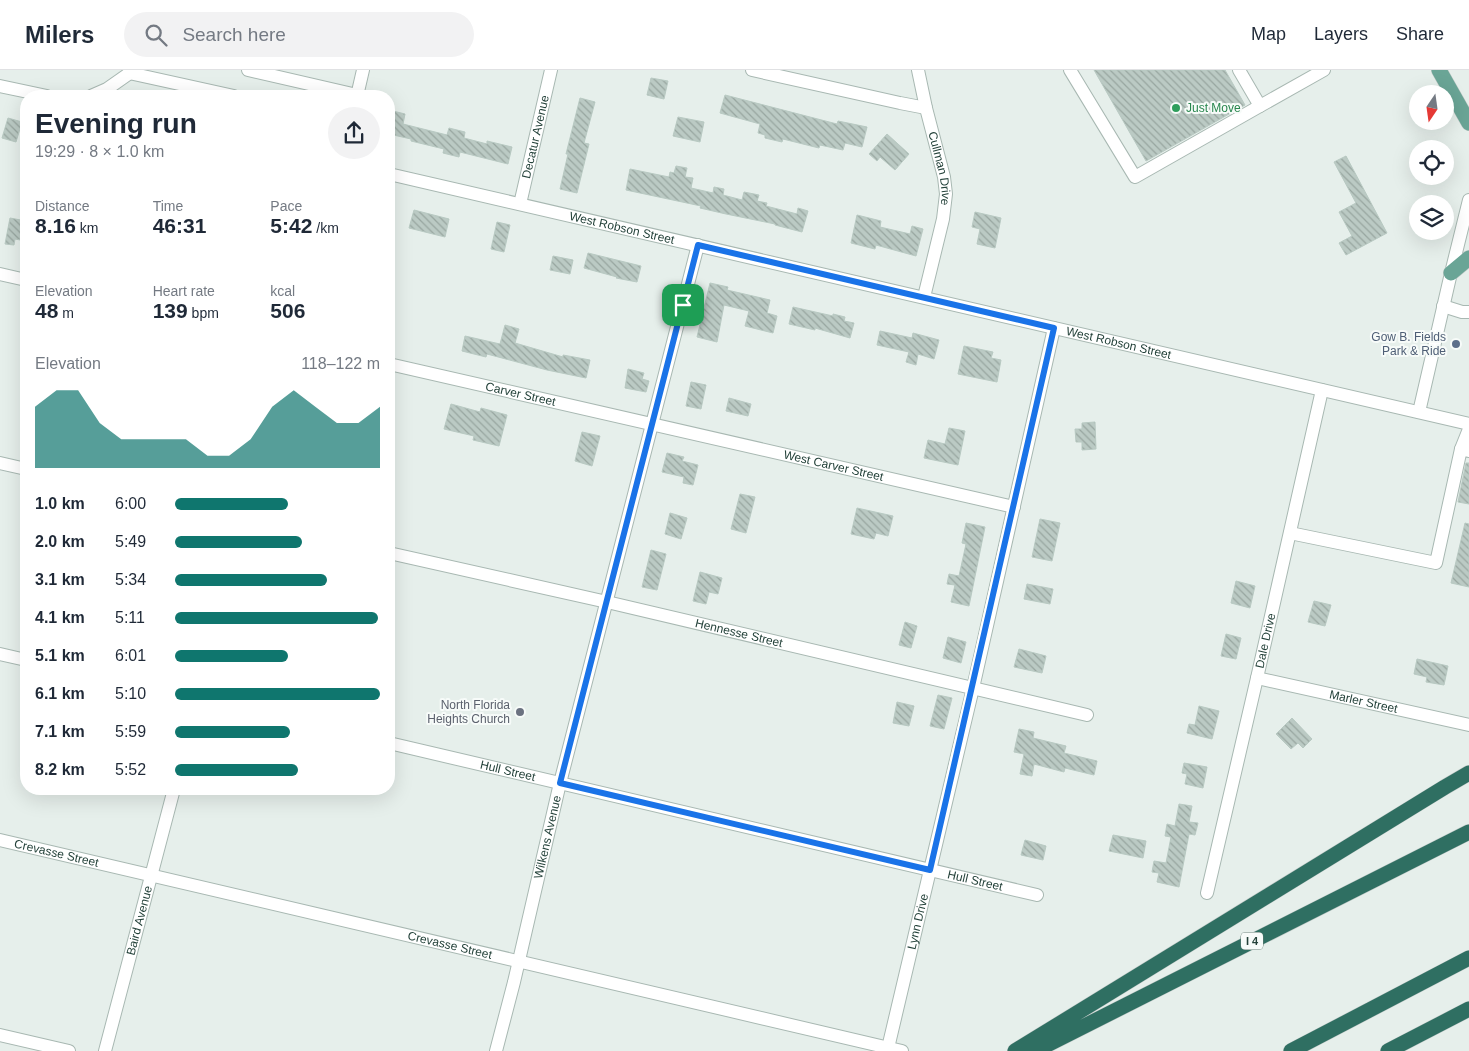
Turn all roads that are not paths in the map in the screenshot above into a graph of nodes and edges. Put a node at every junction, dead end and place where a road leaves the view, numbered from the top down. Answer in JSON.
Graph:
{"nodes":[{"id":1,"x":248,"y":70,"type":"edge"},
{"id":2,"x":363,"y":70,"type":"edge"},
{"id":3,"x":551,"y":70,"type":"edge"},
{"id":4,"x":752,"y":70,"type":"edge"},
{"id":5,"x":918,"y":70,"type":"edge"},
{"id":6,"x":1070,"y":70,"type":"edge"},
{"id":7,"x":1239,"y":70,"type":"edge"},
{"id":8,"x":1324,"y":70,"type":"edge"},
{"id":9,"x":1439,"y":70,"type":"edge"},
{"id":10,"x":132,"y":71,"type":"edge"},
{"id":11,"x":0,"y":86,"type":"edge"},
{"id":12,"x":20,"y":90,"type":"edge"},
{"id":13,"x":110,"y":90,"type":"edge"},
{"id":14,"x":210,"y":90,"type":"edge"},
{"id":15,"x":322,"y":90,"type":"edge"},
{"id":16,"x":358,"y":90,"type":"edge"},
{"id":17,"x":1260,"y":106,"type":"junction"},
{"id":18,"x":926,"y":108,"type":"junction"},
{"id":19,"x":1469,"y":123,"type":"edge"},
{"id":20,"x":395,"y":175,"type":"edge"},
{"id":21,"x":1469,"y":200,"type":"edge"},
{"id":22,"x":520,"y":204,"type":"junction"},
{"id":23,"x":698,"y":245,"type":"junction"},
{"id":24,"x":1469,"y":258,"type":"edge"},
{"id":25,"x":1451,"y":273,"type":"junction"},
{"id":26,"x":0,"y":274,"type":"edge"},
{"id":27,"x":20,"y":279,"type":"edge"},
{"id":28,"x":924,"y":298,"type":"junction"},
{"id":29,"x":1443,"y":306,"type":"junction"},
{"id":30,"x":1469,"y":312,"type":"edge"},
{"id":31,"x":1054,"y":328,"type":"junction"},
{"id":32,"x":395,"y":365,"type":"edge"},
{"id":33,"x":1322,"y":390,"type":"junction"},
{"id":34,"x":1419,"y":412,"type":"junction"},
{"id":35,"x":653,"y":424,"type":"junction"},
{"id":36,"x":1469,"y":424,"type":"edge"},
{"id":37,"x":1469,"y":429,"type":"edge"},
{"id":38,"x":1465,"y":450,"type":"edge"},
{"id":39,"x":0,"y":463,"type":"edge"},
{"id":40,"x":20,"y":468,"type":"edge"},
{"id":41,"x":1014,"y":507,"type":"junction"},
{"id":42,"x":1290,"y":533,"type":"junction"},
{"id":43,"x":395,"y":554,"type":"edge"},
{"id":44,"x":607,"y":602,"type":"junction"},
{"id":45,"x":0,"y":654,"type":"edge"},
{"id":46,"x":20,"y":659,"type":"edge"},
{"id":47,"x":1257,"y":678,"type":"junction"},
{"id":48,"x":973,"y":688,"type":"junction"},
{"id":49,"x":1087,"y":715,"type":"dead end"},
{"id":50,"x":1469,"y":725,"type":"edge"},
{"id":51,"x":395,"y":744,"type":"edge"},
{"id":52,"x":1469,"y":773,"type":"edge"},
{"id":53,"x":560,"y":783,"type":"junction"},
{"id":54,"x":172,"y":795,"type":"edge"},
{"id":55,"x":1469,"y":832,"type":"edge"},
{"id":56,"x":0,"y":840,"type":"edge"},
{"id":57,"x":930,"y":870,"type":"junction"},
{"id":58,"x":152,"y":875,"type":"junction"},
{"id":59,"x":1207,"y":893,"type":"dead end"},
{"id":60,"x":1037,"y":895,"type":"dead end"},
{"id":61,"x":1469,"y":958,"type":"edge"},
{"id":62,"x":519,"y":961,"type":"junction"},
{"id":63,"x":1469,"y":1009,"type":"edge"},
{"id":64,"x":0,"y":1035,"type":"edge"},
{"id":65,"x":888,"y":1048,"type":"junction"},
{"id":66,"x":69,"y":1051,"type":"edge"},
{"id":67,"x":105,"y":1051,"type":"edge"},
{"id":68,"x":496,"y":1051,"type":"edge"},
{"id":69,"x":902,"y":1051,"type":"edge"},
{"id":70,"x":1015,"y":1051,"type":"edge"},
{"id":71,"x":1035,"y":1051,"type":"edge"},
{"id":72,"x":1291,"y":1051,"type":"edge"},
{"id":73,"x":1388,"y":1051,"type":"edge"}],
"edges":[{"from":1,"to":15,"type":"street"},
{"from":2,"to":16,"type":"street"},
{"from":3,"to":22,"type":"street","name":"Decatur Avenue"},
{"from":4,"to":18,"type":"street"},
{"from":5,"to":18,"type":"street","name":"Cullman Drive"},
{"from":6,"to":17,"type":"street"},
{"from":7,"to":17,"type":"street"},
{"from":8,"to":17,"type":"street"},
{"from":9,"to":19,"type":"main road"},
{"from":10,"to":13,"type":"street"},
{"from":10,"to":14,"type":"street"},
{"from":11,"to":12,"type":"street"},
{"from":18,"to":28,"type":"street","name":"Cullman Drive"},
{"from":20,"to":22,"type":"street","name":"West Robson Street"},
{"from":21,"to":25,"type":"street"},
{"from":22,"to":23,"type":"street","name":"West Robson Street"},
{"from":23,"to":28,"type":"street","name":"West Robson Street"},
{"from":23,"to":35,"type":"street","name":"Wilkens Avenue"},
{"from":24,"to":25,"type":"main road"},
{"from":25,"to":29,"type":"street"},
{"from":26,"to":27,"type":"street"},
{"from":28,"to":31,"type":"street","name":"West Robson Street"},
{"from":29,"to":30,"type":"street"},
{"from":29,"to":34,"type":"street"},
{"from":31,"to":33,"type":"street","name":"West Robson Street"},
{"from":31,"to":41,"type":"street","name":"Lynn Drive"},
{"from":32,"to":35,"type":"street","name":"Carver Street"},
{"from":33,"to":34,"type":"street","name":"West Robson Street"},
{"from":33,"to":42,"type":"street","name":"Dale Drive"},
{"from":34,"to":36,"type":"street","name":"West Robson Street"},
{"from":35,"to":41,"type":"street","name":"West Carver Street"},
{"from":35,"to":44,"type":"street","name":"Wilkens Avenue"},
{"from":37,"to":38,"type":"street"},
{"from":38,"to":42,"type":"street"},
{"from":39,"to":40,"type":"street"},
{"from":41,"to":48,"type":"street","name":"Lynn Drive"},
{"from":42,"to":47,"type":"street","name":"Dale Drive"},
{"from":43,"to":44,"type":"street","name":"Hennesse Street"},
{"from":44,"to":48,"type":"street","name":"Hennesse Street"},
{"from":44,"to":53,"type":"street","name":"Wilkens Avenue"},
{"from":45,"to":46,"type":"street"},
{"from":47,"to":50,"type":"street","name":"Marler Street"},
{"from":47,"to":59,"type":"street","name":"Dale Drive"},
{"from":48,"to":49,"type":"street","name":"Hennesse Street"},
{"from":48,"to":57,"type":"street","name":"Lynn Drive"},
{"from":51,"to":53,"type":"street","name":"Hull Street"},
{"from":52,"to":70,"type":"highway"},
{"from":53,"to":57,"type":"street","name":"Hull Street"},
{"from":53,"to":62,"type":"street","name":"Wilkens Avenue"},
{"from":54,"to":58,"type":"street","name":"Baird Avenue"},
{"from":55,"to":71,"type":"highway","number":"I 4"},
{"from":56,"to":58,"type":"street","name":"Crevasse Street"},
{"from":57,"to":60,"type":"street","name":"Hull Street"},
{"from":57,"to":65,"type":"street","name":"Lynn Drive"},
{"from":58,"to":62,"type":"street","name":"Crevasse Street"},
{"from":58,"to":67,"type":"street","name":"Baird Avenue"},
{"from":61,"to":72,"type":"highway"},
{"from":62,"to":65,"type":"street","name":"Crevasse Street"},
{"from":62,"to":68,"type":"street","name":"Wilkens Avenue"},
{"from":63,"to":73,"type":"highway"},
{"from":64,"to":66,"type":"street"},
{"from":65,"to":69,"type":"street","name":"Crevasse Street"}]}
